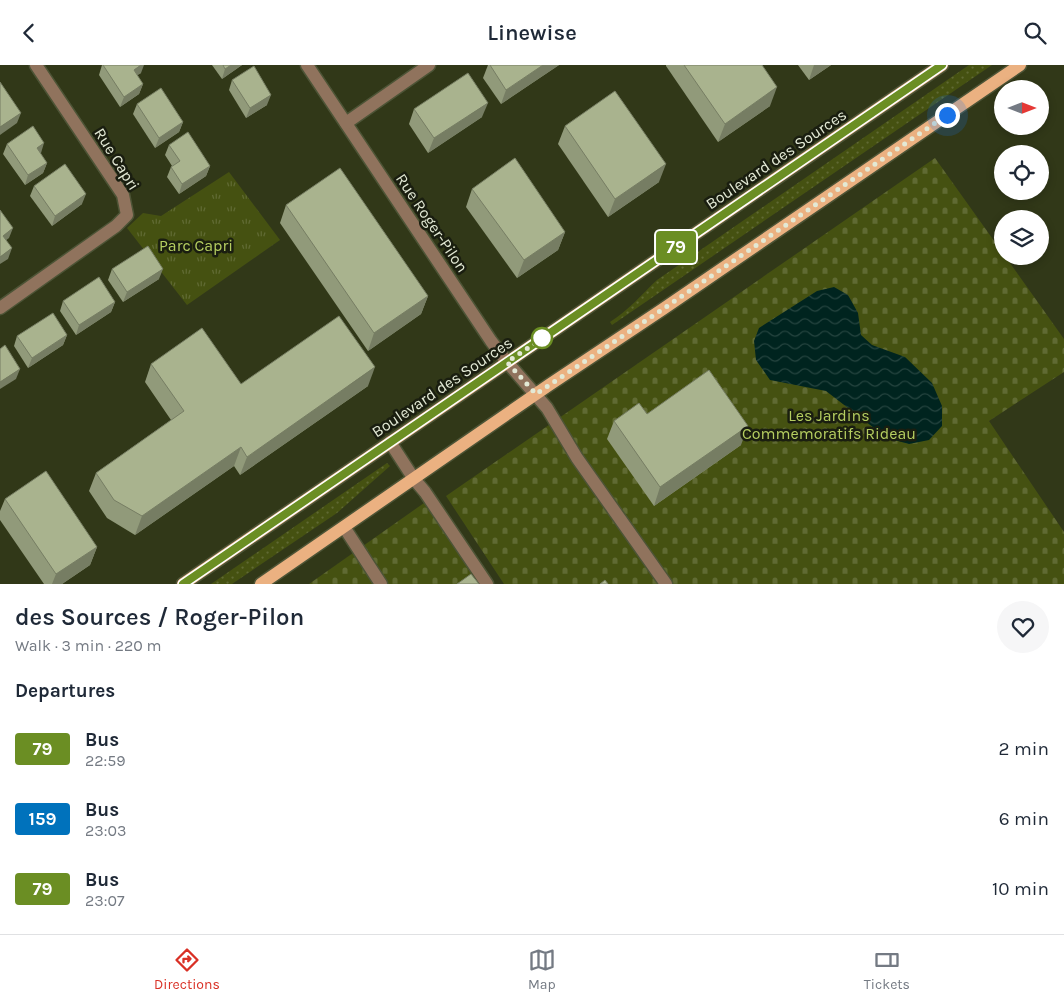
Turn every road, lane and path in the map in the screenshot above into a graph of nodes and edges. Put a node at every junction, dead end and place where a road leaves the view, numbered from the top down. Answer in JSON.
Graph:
{"nodes":[{"id":1,"x":36,"y":65,"type":"edge"},
{"id":2,"x":307,"y":65,"type":"edge"},
{"id":3,"x":429,"y":65,"type":"edge"},
{"id":4,"x":942,"y":65,"type":"edge"},
{"id":5,"x":1020,"y":65,"type":"edge"},
{"id":6,"x":346,"y":123,"type":"junction"},
{"id":7,"x":0,"y":308,"type":"edge"},
{"id":8,"x":507,"y":362,"type":"junction"},
{"id":9,"x":536,"y":394,"type":"junction"},
{"id":10,"x":390,"y":442,"type":"junction"},
{"id":11,"x":414,"y":479,"type":"junction"},
{"id":12,"x":344,"y":527,"type":"junction"},
{"id":13,"x":183,"y":584,"type":"edge"},
{"id":14,"x":261,"y":584,"type":"edge"},
{"id":15,"x":382,"y":584,"type":"edge"},
{"id":16,"x":487,"y":584,"type":"edge"},
{"id":17,"x":666,"y":584,"type":"edge"}],
"edges":[{"from":1,"to":7,"type":"street","name":"Rue Capri"},
{"from":2,"to":6,"type":"street","name":"Rue Roger-Pilon"},
{"from":3,"to":6,"type":"street"},
{"from":4,"to":8,"type":"main road","name":"Boulevard des Sources"},
{"from":5,"to":9,"type":"main road"},
{"from":6,"to":8,"type":"street","name":"Rue Roger-Pilon"},
{"from":8,"to":9,"type":"street","name":"Rue Roger-Pilon"},
{"from":8,"to":10,"type":"main road","name":"Boulevard des Sources"},
{"from":9,"to":11,"type":"main road"},
{"from":9,"to":17,"type":"street","name":"Rue Roger-Pilon"},
{"from":10,"to":11,"type":"street"},
{"from":10,"to":13,"type":"main road","name":"Boulevard des Sources"},
{"from":11,"to":12,"type":"main road"},
{"from":11,"to":16,"type":"street"},
{"from":12,"to":14,"type":"main road"},
{"from":12,"to":15,"type":"street"}]}
